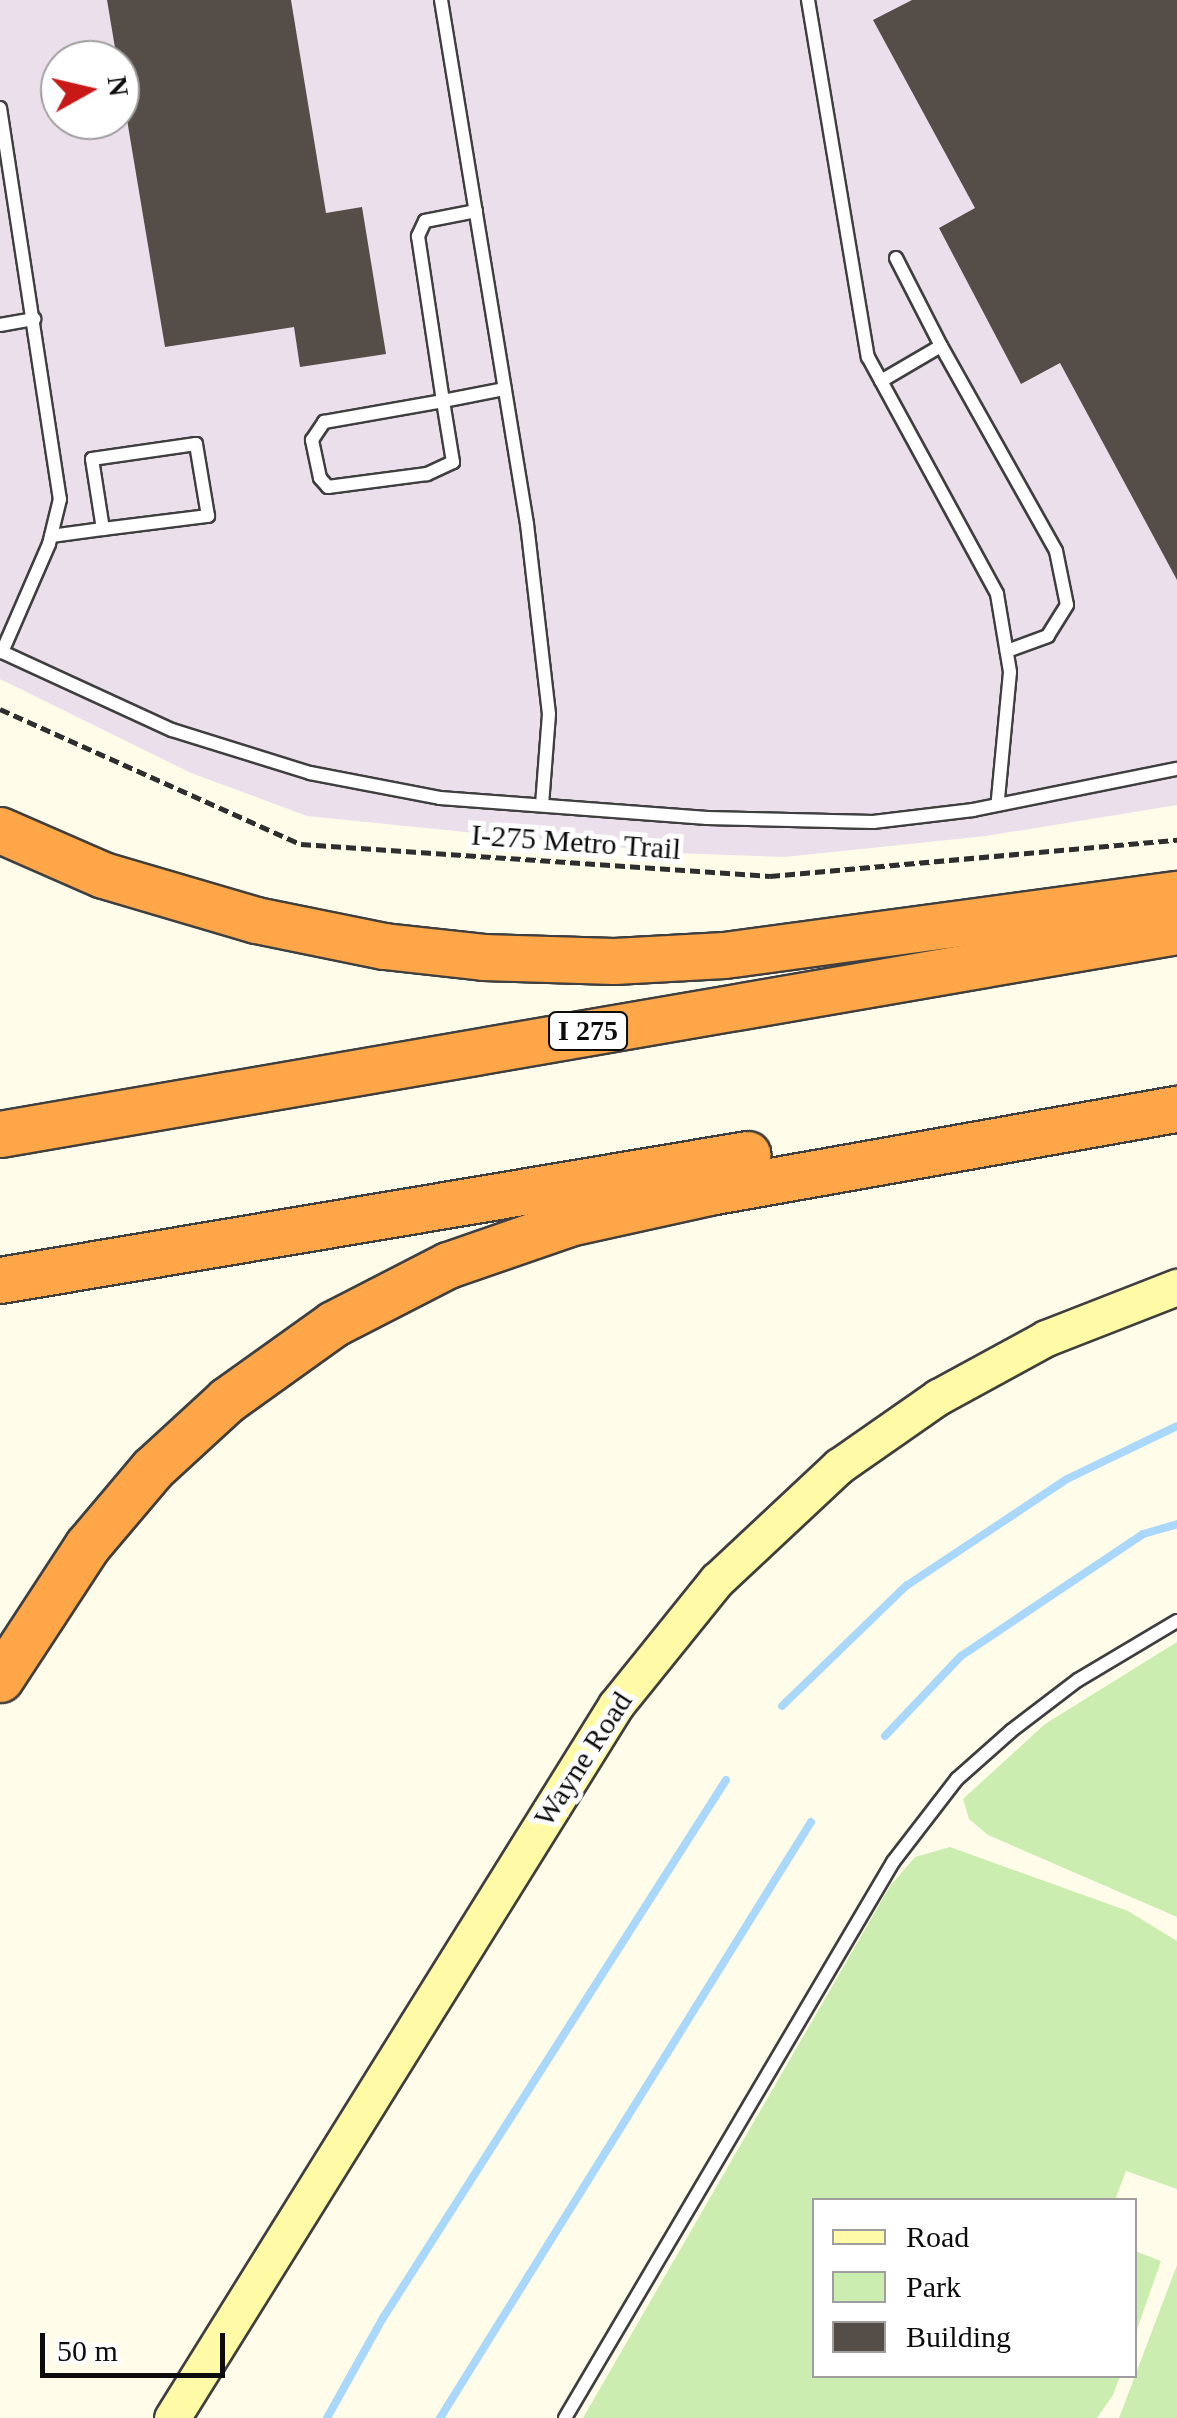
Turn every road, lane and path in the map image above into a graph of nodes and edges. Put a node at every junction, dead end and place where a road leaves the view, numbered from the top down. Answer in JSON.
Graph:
{"nodes":[{"id":1,"x":441,"y":0,"type":"edge"},
{"id":2,"x":808,"y":0,"type":"edge"},
{"id":3,"x":0,"y":108,"type":"edge"},
{"id":4,"x":476,"y":211,"type":"junction"},
{"id":5,"x":896,"y":258,"type":"dead end"},
{"id":6,"x":34,"y":320,"type":"junction"},
{"id":7,"x":0,"y":325,"type":"edge"},
{"id":8,"x":941,"y":346,"type":"junction"},
{"id":9,"x":881,"y":381,"type":"junction"},
{"id":10,"x":505,"y":389,"type":"junction"},
{"id":11,"x":443,"y":400,"type":"junction"},
{"id":12,"x":103,"y":530,"type":"junction"},
{"id":13,"x":52,"y":536,"type":"junction"},
{"id":14,"x":1,"y":651,"type":"edge"},
{"id":15,"x":1006,"y":651,"type":"junction"},
{"id":16,"x":0,"y":709,"type":"edge"},
{"id":17,"x":1177,"y":768,"type":"edge"},
{"id":18,"x":998,"y":800,"type":"junction"},
{"id":19,"x":542,"y":805,"type":"junction"},
{"id":20,"x":0,"y":830,"type":"edge"},
{"id":21,"x":1177,"y":840,"type":"edge"},
{"id":22,"x":1177,"y":894,"type":"edge"},
{"id":23,"x":1177,"y":931,"type":"edge"},
{"id":24,"x":1177,"y":1082,"type":"edge"},
{"id":25,"x":1177,"y":1109,"type":"edge"},
{"id":26,"x":0,"y":1134,"type":"edge"},
{"id":27,"x":0,"y":1280,"type":"edge"},
{"id":28,"x":1177,"y":1287,"type":"edge"},
{"id":29,"x":1177,"y":1621,"type":"edge"},
{"id":30,"x":0,"y":1679,"type":"edge"},
{"id":31,"x":172,"y":2418,"type":"edge"},
{"id":32,"x":566,"y":2418,"type":"edge"}],
"edges":[{"from":1,"to":4,"type":"lane"},
{"from":2,"to":9,"type":"lane"},
{"from":3,"to":6,"type":"lane"},
{"from":4,"to":10,"type":"lane"},
{"from":4,"to":11,"type":"lane"},
{"from":5,"to":8,"type":"lane"},
{"from":6,"to":7,"type":"lane"},
{"from":6,"to":13,"type":"lane"},
{"from":8,"to":9,"type":"lane"},
{"from":8,"to":15,"type":"lane"},
{"from":9,"to":15,"type":"lane"},
{"from":10,"to":11,"type":"lane"},
{"from":10,"to":19,"type":"lane"},
{"from":11,"to":11,"type":"lane"},
{"from":12,"to":12,"type":"lane"},
{"from":12,"to":13,"type":"lane"},
{"from":13,"to":14,"type":"lane"},
{"from":14,"to":19,"type":"lane"},
{"from":15,"to":18,"type":"lane"},
{"from":16,"to":21,"type":"path","name":"I-275 Metro Trail"},
{"from":17,"to":18,"type":"lane"},
{"from":18,"to":19,"type":"lane"},
{"from":20,"to":22,"type":"highway"},
{"from":23,"to":26,"type":"highway","number":"I 275"},
{"from":24,"to":27,"type":"highway"},
{"from":25,"to":30,"type":"highway"},
{"from":28,"to":31,"type":"main road","name":"Wayne Road"},
{"from":29,"to":32,"type":"lane"}]}
